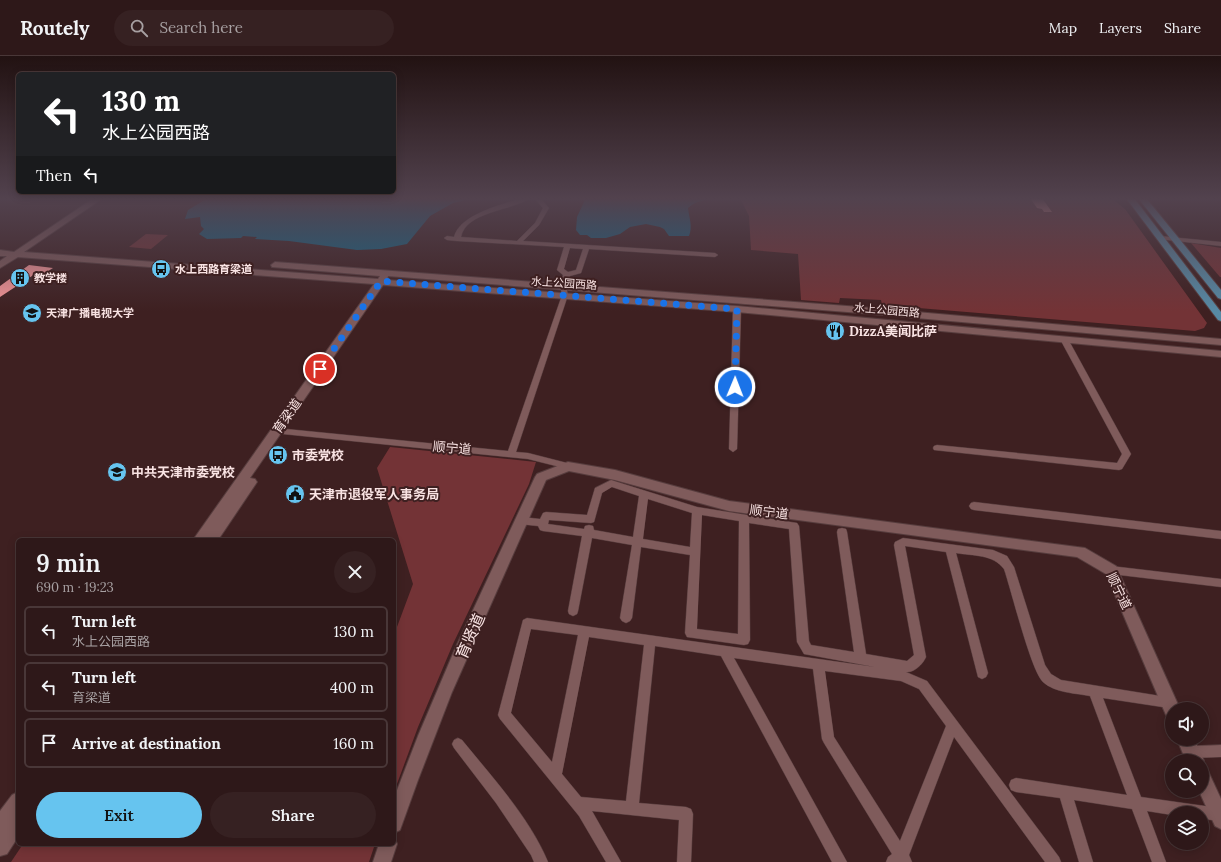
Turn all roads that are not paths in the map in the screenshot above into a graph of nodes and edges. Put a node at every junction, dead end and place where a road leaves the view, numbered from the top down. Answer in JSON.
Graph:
{"nodes":[{"id":1,"x":37,"y":236,"type":"edge"},
{"id":2,"x":43,"y":236,"type":"edge"},
{"id":3,"x":458,"y":236,"type":"edge"},
{"id":4,"x":525,"y":236,"type":"edge"},
{"id":5,"x":1170,"y":236,"type":"edge"},
{"id":6,"x":447,"y":238,"type":"dead end"},
{"id":7,"x":1160,"y":238,"type":"joint"},
{"id":8,"x":457,"y":239,"type":"junction"},
{"id":9,"x":1173,"y":239,"type":"junction"},
{"id":10,"x":518,"y":242,"type":"junction"},
{"id":11,"x":1221,"y":244,"type":"edge"},
{"id":12,"x":568,"y":246,"type":"junction"},
{"id":13,"x":587,"y":246,"type":"junction"},
{"id":14,"x":26,"y":247,"type":"junction"},
{"id":15,"x":16,"y":251,"type":"junction"},
{"id":16,"x":1,"y":253,"type":"edge"},
{"id":17,"x":715,"y":255,"type":"dead end"},
{"id":18,"x":0,"y":265,"type":"edge"},
{"id":19,"x":567,"y":274,"type":"junction"},
{"id":20,"x":388,"y":277,"type":"junction"},
{"id":21,"x":564,"y":291,"type":"junction"},
{"id":22,"x":1221,"y":296,"type":"edge"},
{"id":23,"x":737,"y":309,"type":"junction"},
{"id":24,"x":1221,"y":318,"type":"edge"},
{"id":25,"x":1064,"y":338,"type":"junction"},
{"id":26,"x":1221,"y":342,"type":"edge"},
{"id":27,"x":1221,"y":354,"type":"edge"},
{"id":28,"x":280,"y":432,"type":"junction"},
{"id":29,"x":937,"y":448,"type":"dead end"},
{"id":30,"x":733,"y":449,"type":"dead end"},
{"id":31,"x":511,"y":454,"type":"junction"},
{"id":32,"x":568,"y":466,"type":"junction"},
{"id":33,"x":644,"y":494,"type":"junction"},
{"id":34,"x":974,"y":506,"type":"dead end"},
{"id":35,"x":697,"y":511,"type":"junction"},
{"id":36,"x":591,"y":519,"type":"junction"},
{"id":37,"x":744,"y":519,"type":"junction"},
{"id":38,"x":522,"y":521,"type":"junction"},
{"id":39,"x":544,"y":523,"type":"junction"},
{"id":40,"x":842,"y":532,"type":"dead end"},
{"id":41,"x":588,"y":533,"type":"junction"},
{"id":42,"x":1221,"y":535,"type":"edge"},
{"id":43,"x":201,"y":538,"type":"edge"},
{"id":44,"x":212,"y":538,"type":"edge"},
{"id":45,"x":637,"y":542,"type":"junction"},
{"id":46,"x":950,"y":548,"type":"junction"},
{"id":47,"x":695,"y":552,"type":"junction"},
{"id":48,"x":1111,"y":570,"type":"junction"},
{"id":49,"x":1221,"y":583,"type":"edge"},
{"id":50,"x":573,"y":611,"type":"dead end"},
{"id":51,"x":626,"y":618,"type":"dead end"},
{"id":52,"x":584,"y":632,"type":"junction"},
{"id":53,"x":650,"y":641,"type":"junction"},
{"id":54,"x":725,"y":652,"type":"junction"},
{"id":55,"x":861,"y":659,"type":"junction"},
{"id":56,"x":818,"y":664,"type":"junction"},
{"id":57,"x":982,"y":673,"type":"dead end"},
{"id":58,"x":1094,"y":690,"type":"junction"},
{"id":59,"x":1169,"y":702,"type":"edge"},
{"id":60,"x":1165,"y":705,"type":"edge"},
{"id":61,"x":952,"y":724,"type":"junction"},
{"id":62,"x":458,"y":744,"type":"dead end"},
{"id":63,"x":1190,"y":751,"type":"edge"},
{"id":64,"x":1221,"y":751,"type":"edge"},
{"id":65,"x":555,"y":777,"type":"junction"},
{"id":66,"x":1016,"y":785,"type":"dead end"},
{"id":67,"x":1065,"y":792,"type":"junction"},
{"id":68,"x":1209,"y":793,"type":"edge"},
{"id":69,"x":577,"y":803,"type":"junction"},
{"id":70,"x":1136,"y":803,"type":"junction"},
{"id":71,"x":16,"y":804,"type":"edge"},
{"id":72,"x":632,"y":808,"type":"junction"},
{"id":73,"x":396,"y":818,"type":"edge"},
{"id":74,"x":1220,"y":818,"type":"edge"},
{"id":75,"x":16,"y":824,"type":"edge"},
{"id":76,"x":0,"y":827,"type":"edge"},
{"id":77,"x":387,"y":846,"type":"edge"},
{"id":78,"x":0,"y":847,"type":"edge"},
{"id":79,"x":900,"y":860,"type":"edge"},
{"id":80,"x":382,"y":862,"type":"edge"},
{"id":81,"x":541,"y":862,"type":"edge"},
{"id":82,"x":614,"y":862,"type":"edge"},
{"id":83,"x":684,"y":862,"type":"edge"},
{"id":84,"x":840,"y":862,"type":"edge"},
{"id":85,"x":1054,"y":862,"type":"edge"},
{"id":86,"x":1086,"y":862,"type":"edge"},
{"id":87,"x":1159,"y":862,"type":"edge"}],
"edges":[{"from":1,"to":15,"type":"main road"},
{"from":2,"to":14,"type":"main road"},
{"from":3,"to":8,"type":"street"},
{"from":4,"to":10,"type":"street"},
{"from":5,"to":9,"type":"main road"},
{"from":6,"to":8,"type":"street"},
{"from":7,"to":9,"type":"street"},
{"from":7,"to":24,"type":"main road"},
{"from":8,"to":10,"type":"street"},
{"from":9,"to":11,"type":"street"},
{"from":9,"to":22,"type":"main road"},
{"from":10,"to":12,"type":"street"},
{"from":12,"to":13,"type":"street"},
{"from":12,"to":19,"type":"street"},
{"from":13,"to":17,"type":"street"},
{"from":13,"to":19,"type":"street"},
{"from":14,"to":15,"type":"main road"},
{"from":14,"to":20,"type":"main road","name":"水上公园西路"},
{"from":15,"to":16,"type":"main road","name":"水上公园西路"},
{"from":15,"to":18,"type":"main road"},
{"from":15,"to":20,"type":"main road","name":"水上公园西路"},
{"from":19,"to":21,"type":"street"},
{"from":20,"to":21,"type":"main road","name":"水上公园西路"},
{"from":20,"to":28,"type":"main road"},
{"from":21,"to":23,"type":"main road","name":"水上公园西路"},
{"from":21,"to":26,"type":"main road","name":"水上公园西路"},
{"from":21,"to":31,"type":"street"},
{"from":23,"to":25,"type":"main road","name":"水上公园西路"},
{"from":23,"to":30,"type":"street"},
{"from":25,"to":27,"type":"main road","name":"水上公园西路"},
{"from":25,"to":29,"type":"street"},
{"from":28,"to":31,"type":"street","name":"顺宁道"},
{"from":28,"to":43,"type":"main road","name":"育梁道"},
{"from":28,"to":44,"type":"main road"},
{"from":31,"to":32,"type":"street","name":"顺宁道"},
{"from":32,"to":38,"type":"main road","name":"育贤道"},
{"from":32,"to":48,"type":"main road","name":"顺宁道"},
{"from":33,"to":35,"type":"street"},
{"from":33,"to":36,"type":"street"},
{"from":33,"to":45,"type":"street"},
{"from":34,"to":42,"type":"street"},
{"from":35,"to":37,"type":"street"},
{"from":35,"to":47,"type":"street"},
{"from":36,"to":39,"type":"street"},
{"from":36,"to":41,"type":"street"},
{"from":37,"to":47,"type":"street"},
{"from":37,"to":55,"type":"street"},
{"from":38,"to":39,"type":"street"},
{"from":38,"to":73,"type":"main road","name":"育贤道"},
{"from":39,"to":41,"type":"street"},
{"from":40,"to":55,"type":"street"},
{"from":41,"to":45,"type":"street"},
{"from":41,"to":50,"type":"street"},
{"from":45,"to":47,"type":"street"},
{"from":45,"to":51,"type":"street"},
{"from":46,"to":55,"type":"street"},
{"from":46,"to":57,"type":"street"},
{"from":46,"to":58,"type":"street"},
{"from":48,"to":49,"type":"street"},
{"from":48,"to":59,"type":"main road","name":"顺宁道"},
{"from":52,"to":53,"type":"street"},
{"from":52,"to":65,"type":"street"},
{"from":52,"to":65,"type":"street"},
{"from":53,"to":54,"type":"street"},
{"from":53,"to":72,"type":"street"},
{"from":54,"to":56,"type":"street"},
{"from":54,"to":84,"type":"street"},
{"from":56,"to":61,"type":"street"},
{"from":56,"to":79,"type":"street"},
{"from":58,"to":60,"type":"street"},
{"from":58,"to":70,"type":"street"},
{"from":61,"to":79,"type":"street"},
{"from":61,"to":85,"type":"street"},
{"from":62,"to":81,"type":"street"},
{"from":63,"to":64,"type":"street"},
{"from":65,"to":69,"type":"street"},
{"from":66,"to":67,"type":"street"},
{"from":67,"to":70,"type":"street"},
{"from":67,"to":86,"type":"street"},
{"from":68,"to":74,"type":"main road"},
{"from":69,"to":72,"type":"street"},
{"from":69,"to":82,"type":"street"},
{"from":70,"to":74,"type":"street"},
{"from":70,"to":87,"type":"street"},
{"from":71,"to":76,"type":"main road"},
{"from":72,"to":83,"type":"street"},
{"from":75,"to":78,"type":"main road"},
{"from":77,"to":80,"type":"main road"}]}
